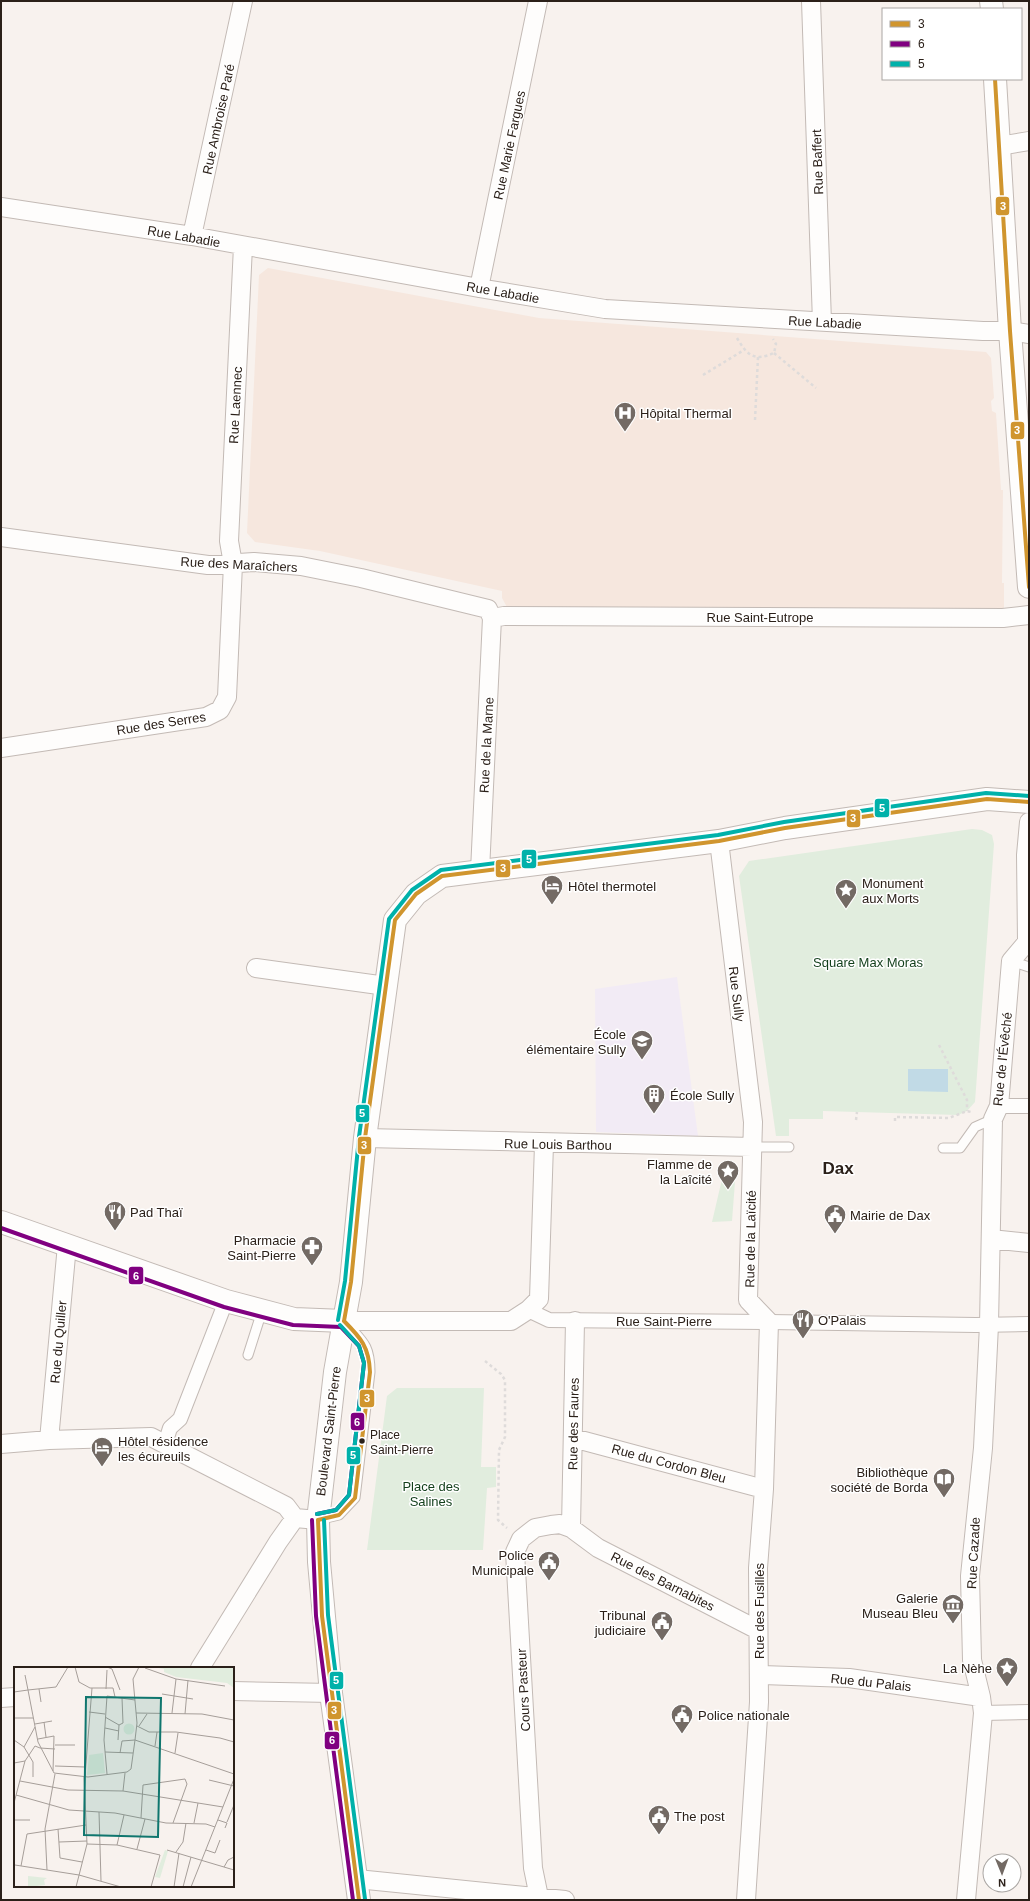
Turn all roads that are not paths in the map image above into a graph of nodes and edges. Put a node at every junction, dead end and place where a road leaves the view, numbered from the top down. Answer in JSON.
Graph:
{"nodes":[{"id":1,"x":243,"y":1,"type":"edge"},
{"id":2,"x":538,"y":1,"type":"edge"},
{"id":3,"x":811,"y":1,"type":"edge"},
{"id":4,"x":996,"y":80,"type":"edge"},
{"id":5,"x":1029,"y":141,"type":"edge"},
{"id":6,"x":999,"y":146,"type":"junction"},
{"id":7,"x":1,"y":207,"type":"edge"},
{"id":8,"x":192,"y":236,"type":"junction"},
{"id":9,"x":243,"y":246,"type":"junction"},
{"id":10,"x":479,"y":288,"type":"junction"},
{"id":11,"x":822,"y":322,"type":"junction"},
{"id":12,"x":1019,"y":332,"type":"edge"},
{"id":13,"x":1,"y":537,"type":"edge"},
{"id":14,"x":233,"y":564,"type":"junction"},
{"id":15,"x":1029,"y":587,"type":"edge"},
{"id":16,"x":1029,"y":615,"type":"edge"},
{"id":17,"x":492,"y":618,"type":"junction"},
{"id":18,"x":1,"y":748,"type":"edge"},
{"id":19,"x":1029,"y":802,"type":"edge"},
{"id":20,"x":1029,"y":822,"type":"edge"},
{"id":21,"x":719,"y":841,"type":"junction"},
{"id":22,"x":480,"y":871,"type":"junction"},
{"id":23,"x":1028,"y":942,"type":"edge"},
{"id":24,"x":1011,"y":961,"type":"junction"},
{"id":25,"x":1029,"y":967,"type":"edge"},
{"id":26,"x":256,"y":968,"type":"dead end"},
{"id":27,"x":386,"y":986,"type":"junction"},
{"id":28,"x":1029,"y":1106,"type":"edge"},
{"id":29,"x":996,"y":1112,"type":"junction"},
{"id":30,"x":365,"y":1138,"type":"junction"},
{"id":31,"x":544,"y":1144,"type":"junction"},
{"id":32,"x":752,"y":1147,"type":"junction"},
{"id":33,"x":789,"y":1147,"type":"dead end"},
{"id":34,"x":943,"y":1148,"type":"dead end"},
{"id":35,"x":1,"y":1222,"type":"edge"},
{"id":36,"x":991,"y":1239,"type":"junction"},
{"id":37,"x":1029,"y":1243,"type":"edge"},
{"id":38,"x":67,"y":1245,"type":"junction"},
{"id":39,"x":226,"y":1302,"type":"junction"},
{"id":40,"x":262,"y":1310,"type":"junction"},
{"id":41,"x":528,"y":1310,"type":"junction"},
{"id":42,"x":344,"y":1321,"type":"junction"},
{"id":43,"x":575,"y":1321,"type":"junction"},
{"id":44,"x":769,"y":1322,"type":"junction"},
{"id":45,"x":1029,"y":1324,"type":"edge"},
{"id":46,"x":989,"y":1326,"type":"junction"},
{"id":47,"x":248,"y":1355,"type":"dead end"},
{"id":48,"x":573,"y":1438,"type":"junction"},
{"id":49,"x":48,"y":1440,"type":"junction"},
{"id":50,"x":158,"y":1441,"type":"junction"},
{"id":51,"x":1,"y":1444,"type":"edge"},
{"id":52,"x":764,"y":1488,"type":"junction"},
{"id":53,"x":291,"y":1512,"type":"junction"},
{"id":54,"x":318,"y":1520,"type":"junction"},
{"id":55,"x":571,"y":1528,"type":"junction"},
{"id":56,"x":758,"y":1630,"type":"junction"},
{"id":57,"x":201,"y":1667,"type":"edge"},
{"id":58,"x":759,"y":1675,"type":"junction"},
{"id":59,"x":234,"y":1691,"type":"edge"},
{"id":60,"x":331,"y":1693,"type":"junction"},
{"id":61,"x":14,"y":1697,"type":"edge"},
{"id":62,"x":1,"y":1698,"type":"edge"},
{"id":63,"x":982,"y":1705,"type":"junction"},
{"id":64,"x":1029,"y":1712,"type":"edge"},
{"id":65,"x":358,"y":1890,"type":"edge"},
{"id":66,"x":539,"y":1897,"type":"junction"},
{"id":67,"x":565,"y":1900,"type":"edge"},
{"id":68,"x":746,"y":1900,"type":"edge"},
{"id":69,"x":966,"y":1900,"type":"edge"}],
"edges":[{"from":1,"to":8,"type":"street","name":"Rue Ambroise Paré"},
{"from":2,"to":10,"type":"street","name":"Rue Marie Fargues"},
{"from":3,"to":11,"type":"street","name":"Rue Baffert"},
{"from":4,"to":6,"type":"main road"},
{"from":5,"to":6,"type":"street"},
{"from":6,"to":12,"type":"main road"},
{"from":7,"to":8,"type":"street","name":"Rue Labadie"},
{"from":8,"to":9,"type":"street","name":"Rue Labadie"},
{"from":9,"to":10,"type":"street","name":"Rue Labadie"},
{"from":9,"to":14,"type":"street","name":"Rue Laennec"},
{"from":10,"to":11,"type":"street","name":"Rue Labadie"},
{"from":11,"to":12,"type":"street","name":"Rue Labadie"},
{"from":12,"to":15,"type":"main road"},
{"from":13,"to":14,"type":"street","name":"Rue des Maraîchers"},
{"from":14,"to":17,"type":"street","name":"Rue des Maraîchers"},
{"from":14,"to":18,"type":"street","name":"Rue des Serres"},
{"from":16,"to":17,"type":"street","name":"Rue Saint-Eutrope"},
{"from":17,"to":22,"type":"street","name":"Rue de la Marne"},
{"from":19,"to":21,"type":"main road","name":"Boulevard Saint-Pierre"},
{"from":20,"to":23,"type":"street"},
{"from":21,"to":22,"type":"main road","name":"Boulevard Saint-Pierre"},
{"from":21,"to":32,"type":"street","name":"Rue Sully"},
{"from":22,"to":27,"type":"main road","name":"Boulevard Saint-Pierre"},
{"from":23,"to":24,"type":"street"},
{"from":24,"to":25,"type":"lane"},
{"from":24,"to":29,"type":"street","name":"Rue de l'Évêché"},
{"from":26,"to":27,"type":"street"},
{"from":27,"to":30,"type":"main road","name":"Boulevard Saint-Pierre"},
{"from":28,"to":29,"type":"street"},
{"from":29,"to":34,"type":"lane"},
{"from":29,"to":36,"type":"street","name":"Rue de l'Évêché"},
{"from":30,"to":31,"type":"street","name":"Rue Louis Barthou"},
{"from":30,"to":42,"type":"main road","name":"Boulevard Saint-Pierre"},
{"from":31,"to":32,"type":"street","name":"Rue Louis Barthou"},
{"from":31,"to":41,"type":"street"},
{"from":32,"to":33,"type":"lane"},
{"from":32,"to":44,"type":"street","name":"Rue de la Laïcité"},
{"from":35,"to":38,"type":"main road"},
{"from":36,"to":37,"type":"street"},
{"from":36,"to":46,"type":"street","name":"Rue de l'Évêché"},
{"from":38,"to":39,"type":"main road"},
{"from":38,"to":49,"type":"street","name":"Rue du Quiller"},
{"from":39,"to":40,"type":"main road"},
{"from":39,"to":50,"type":"street"},
{"from":40,"to":42,"type":"main road"},
{"from":40,"to":47,"type":"lane"},
{"from":41,"to":42,"type":"street"},
{"from":41,"to":43,"type":"street","name":"Rue Saint-Pierre"},
{"from":42,"to":54,"type":"main road","name":"Boulevard Saint-Pierre"},
{"from":42,"to":54,"type":"lane"},
{"from":43,"to":44,"type":"street","name":"Rue Saint-Pierre"},
{"from":43,"to":48,"type":"street","name":"Rue des Faures"},
{"from":44,"to":46,"type":"street","name":"Rue Saint-Pierre"},
{"from":44,"to":52,"type":"street","name":"Rue des Fusillés"},
{"from":45,"to":46,"type":"street","name":"Rue Saint-Pierre"},
{"from":46,"to":63,"type":"street","name":"Rue Cazade"},
{"from":48,"to":52,"type":"street","name":"Rue du Cordon Bleu"},
{"from":48,"to":55,"type":"street","name":"Rue des Faures"},
{"from":49,"to":50,"type":"street"},
{"from":49,"to":51,"type":"street"},
{"from":50,"to":53,"type":"street"},
{"from":52,"to":56,"type":"street","name":"Rue des Fusillés"},
{"from":53,"to":54,"type":"street"},
{"from":53,"to":57,"type":"street"},
{"from":54,"to":60,"type":"main road","name":"Boulevard Saint-Pierre"},
{"from":55,"to":56,"type":"street","name":"Rue des Barnabites"},
{"from":55,"to":66,"type":"street","name":"Cours Pasteur"},
{"from":56,"to":58,"type":"street","name":"Rue des Fusillés"},
{"from":58,"to":63,"type":"street","name":"Rue du Palais"},
{"from":58,"to":68,"type":"street","name":"Rue des Fusillés"},
{"from":59,"to":60,"type":"street"},
{"from":60,"to":65,"type":"main road","name":"Boulevard Saint-Pierre"},
{"from":61,"to":62,"type":"street"},
{"from":63,"to":64,"type":"street"},
{"from":63,"to":69,"type":"street","name":"Rue Cazade"},
{"from":65,"to":66,"type":"street"},
{"from":66,"to":67,"type":"street"}]}
